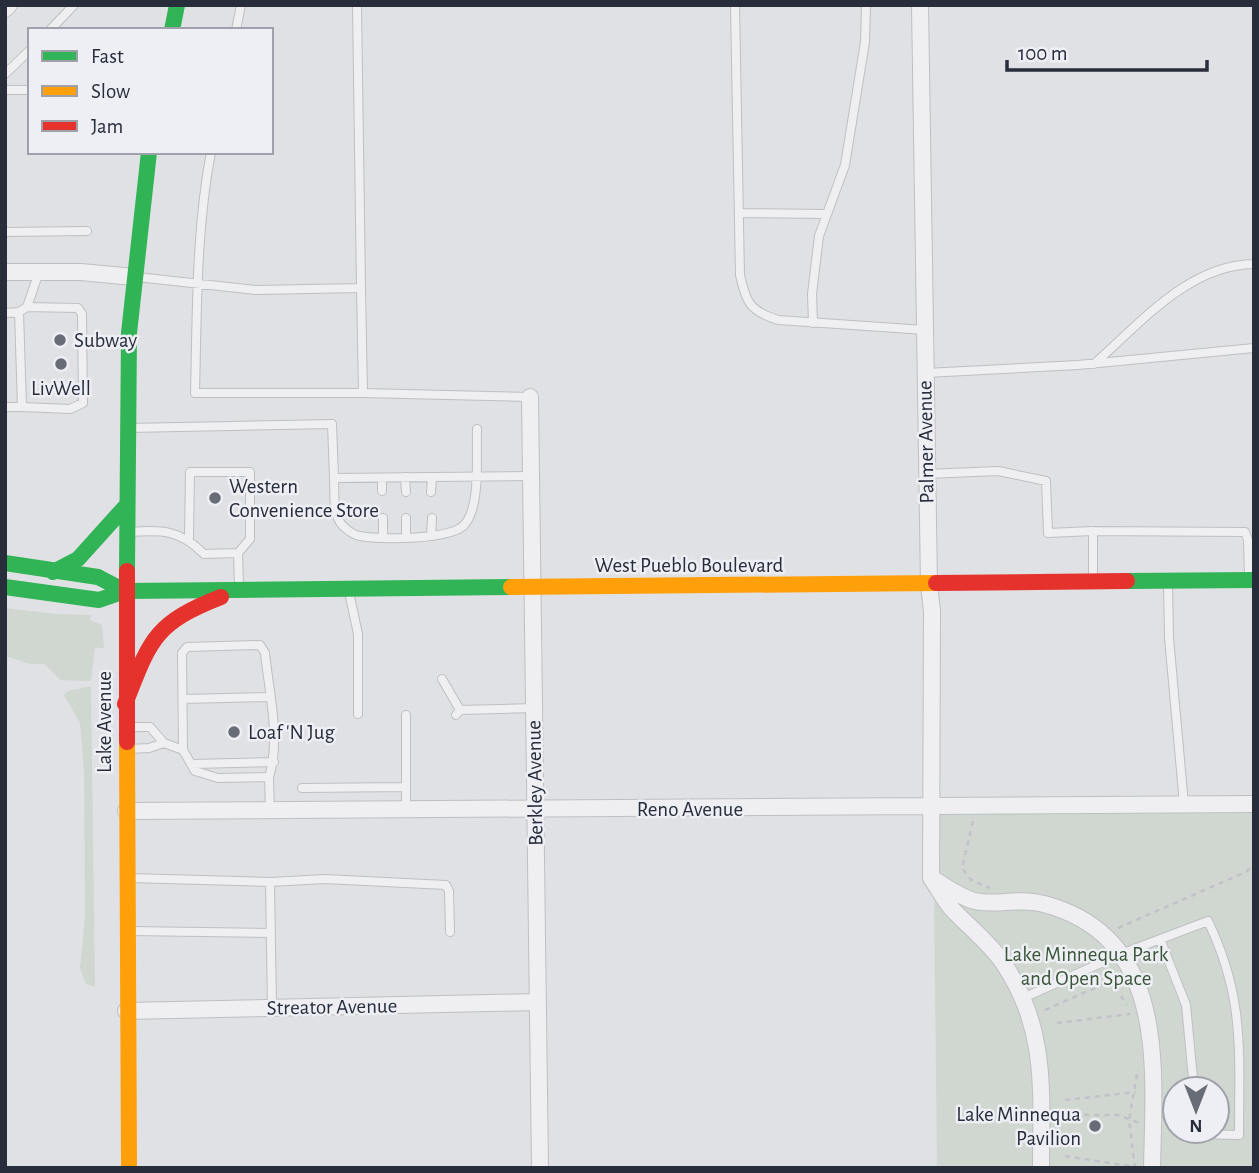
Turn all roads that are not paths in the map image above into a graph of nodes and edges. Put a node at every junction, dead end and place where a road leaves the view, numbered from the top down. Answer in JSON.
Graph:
{"nodes":[{"id":1,"x":9,"y":5,"type":"edge"},
{"id":2,"x":74,"y":5,"type":"edge"},
{"id":3,"x":177,"y":5,"type":"edge"},
{"id":4,"x":241,"y":5,"type":"edge"},
{"id":5,"x":357,"y":5,"type":"edge"},
{"id":6,"x":735,"y":5,"type":"edge"},
{"id":7,"x":866,"y":5,"type":"edge"},
{"id":8,"x":920,"y":5,"type":"edge"},
{"id":9,"x":5,"y":9,"type":"edge"},
{"id":10,"x":52,"y":28,"type":"edge"},
{"id":11,"x":172,"y":28,"type":"edge"},
{"id":12,"x":236,"y":28,"type":"edge"},
{"id":13,"x":28,"y":52,"type":"edge"},
{"id":14,"x":5,"y":74,"type":"edge"},
{"id":15,"x":5,"y":90,"type":"edge"},
{"id":16,"x":28,"y":90,"type":"edge"},
{"id":17,"x":149,"y":154,"type":"edge"},
{"id":18,"x":211,"y":154,"type":"edge"},
{"id":19,"x":739,"y":213,"type":"junction"},
{"id":20,"x":827,"y":214,"type":"junction"},
{"id":21,"x":86,"y":231,"type":"dead end"},
{"id":22,"x":5,"y":232,"type":"edge"},
{"id":23,"x":1254,"y":264,"type":"edge"},
{"id":24,"x":5,"y":272,"type":"edge"},
{"id":25,"x":39,"y":272,"type":"junction"},
{"id":26,"x":134,"y":277,"type":"junction"},
{"id":27,"x":198,"y":285,"type":"junction"},
{"id":28,"x":361,"y":288,"type":"junction"},
{"id":29,"x":27,"y":307,"type":"junction"},
{"id":30,"x":19,"y":312,"type":"junction"},
{"id":31,"x":5,"y":313,"type":"edge"},
{"id":32,"x":813,"y":323,"type":"junction"},
{"id":33,"x":925,"y":330,"type":"junction"},
{"id":34,"x":1254,"y":348,"type":"edge"},
{"id":35,"x":1094,"y":363,"type":"junction"},
{"id":36,"x":926,"y":373,"type":"junction"},
{"id":37,"x":363,"y":393,"type":"junction"},
{"id":38,"x":530,"y":397,"type":"joint"},
{"id":39,"x":5,"y":407,"type":"edge"},
{"id":40,"x":22,"y":407,"type":"junction"},
{"id":41,"x":126,"y":428,"type":"junction"},
{"id":42,"x":477,"y":429,"type":"dead end"},
{"id":43,"x":926,"y":474,"type":"junction"},
{"id":44,"x":531,"y":476,"type":"junction"},
{"id":45,"x":405,"y":477,"type":"junction"},
{"id":46,"x":432,"y":477,"type":"junction"},
{"id":47,"x":476,"y":477,"type":"junction"},
{"id":48,"x":334,"y":478,"type":"junction"},
{"id":49,"x":382,"y":478,"type":"junction"},
{"id":50,"x":382,"y":491,"type":"dead end"},
{"id":51,"x":406,"y":492,"type":"dead end"},
{"id":52,"x":431,"y":492,"type":"dead end"},
{"id":53,"x":125,"y":507,"type":"junction"},
{"id":54,"x":383,"y":518,"type":"dead end"},
{"id":55,"x":406,"y":518,"type":"dead end"},
{"id":56,"x":432,"y":518,"type":"dead end"},
{"id":57,"x":1093,"y":531,"type":"junction"},
{"id":58,"x":125,"y":532,"type":"junction"},
{"id":59,"x":383,"y":536,"type":"junction"},
{"id":60,"x":406,"y":536,"type":"junction"},
{"id":61,"x":431,"y":536,"type":"junction"},
{"id":62,"x":189,"y":538,"type":"junction"},
{"id":63,"x":239,"y":553,"type":"junction"},
{"id":64,"x":5,"y":563,"type":"edge"},
{"id":65,"x":53,"y":572,"type":"junction"},
{"id":66,"x":1252,"y":580,"type":"edge"},
{"id":67,"x":1168,"y":581,"type":"junction"},
{"id":68,"x":1093,"y":582,"type":"junction"},
{"id":69,"x":929,"y":584,"type":"junction"},
{"id":70,"x":5,"y":587,"type":"edge"},
{"id":71,"x":533,"y":587,"type":"junction"},
{"id":72,"x":349,"y":589,"type":"junction"},
{"id":73,"x":125,"y":591,"type":"junction"},
{"id":74,"x":239,"y":591,"type":"junction"},
{"id":75,"x":442,"y":679,"type":"dead end"},
{"id":76,"x":268,"y":697,"type":"junction"},
{"id":77,"x":183,"y":699,"type":"junction"},
{"id":78,"x":125,"y":704,"type":"junction"},
{"id":79,"x":534,"y":708,"type":"junction"},
{"id":80,"x":358,"y":715,"type":"dead end"},
{"id":81,"x":406,"y":715,"type":"dead end"},
{"id":82,"x":125,"y":727,"type":"junction"},
{"id":83,"x":164,"y":743,"type":"junction"},
{"id":84,"x":125,"y":749,"type":"junction"},
{"id":85,"x":183,"y":750,"type":"junction"},
{"id":86,"x":274,"y":762,"type":"junction"},
{"id":87,"x":191,"y":764,"type":"junction"},
{"id":88,"x":269,"y":777,"type":"junction"},
{"id":89,"x":406,"y":787,"type":"junction"},
{"id":90,"x":302,"y":788,"type":"dead end"},
{"id":91,"x":1184,"y":804,"type":"junction"},
{"id":92,"x":1254,"y":804,"type":"edge"},
{"id":93,"x":930,"y":808,"type":"junction"},
{"id":94,"x":536,"y":809,"type":"junction"},
{"id":95,"x":270,"y":810,"type":"junction"},
{"id":96,"x":406,"y":810,"type":"junction"},
{"id":97,"x":126,"y":811,"type":"junction"},
{"id":98,"x":126,"y":878,"type":"junction"},
{"id":99,"x":931,"y":878,"type":"junction"},
{"id":100,"x":270,"y":882,"type":"junction"},
{"id":101,"x":126,"y":931,"type":"junction"},
{"id":102,"x":450,"y":932,"type":"dead end"},
{"id":103,"x":271,"y":933,"type":"junction"},
{"id":104,"x":1160,"y":939,"type":"junction"},
{"id":105,"x":1121,"y":954,"type":"junction"},
{"id":106,"x":1023,"y":998,"type":"junction"},
{"id":107,"x":538,"y":1002,"type":"junction"},
{"id":108,"x":272,"y":1008,"type":"junction"},
{"id":109,"x":126,"y":1012,"type":"junction"},
{"id":110,"x":1193,"y":1075,"type":"edge"},
{"id":111,"x":1231,"y":1135,"type":"edge"},
{"id":112,"x":129,"y":1168,"type":"edge"},
{"id":113,"x":540,"y":1168,"type":"edge"},
{"id":114,"x":1041,"y":1168,"type":"edge"},
{"id":115,"x":1153,"y":1168,"type":"edge"}],
"edges":[{"from":1,"to":9,"type":"street"},
{"from":2,"to":10,"type":"lane"},
{"from":3,"to":11,"type":"main road"},
{"from":4,"to":12,"type":"lane"},
{"from":5,"to":28,"type":"lane"},
{"from":6,"to":19,"type":"lane"},
{"from":7,"to":20,"type":"lane"},
{"from":8,"to":33,"type":"street","name":"Palmer Avenue"},
{"from":13,"to":14,"type":"lane"},
{"from":15,"to":16,"type":"lane"},
{"from":17,"to":26,"type":"main road","name":"Lake Avenue"},
{"from":18,"to":27,"type":"lane"},
{"from":19,"to":20,"type":"lane"},
{"from":19,"to":32,"type":"lane"},
{"from":20,"to":32,"type":"lane"},
{"from":21,"to":22,"type":"lane"},
{"from":23,"to":35,"type":"lane"},
{"from":24,"to":25,"type":"street"},
{"from":25,"to":26,"type":"street"},
{"from":25,"to":29,"type":"lane"},
{"from":26,"to":27,"type":"lane"},
{"from":26,"to":41,"type":"main road","name":"Lake Avenue"},
{"from":27,"to":28,"type":"lane"},
{"from":27,"to":37,"type":"lane"},
{"from":28,"to":37,"type":"lane"},
{"from":29,"to":30,"type":"lane"},
{"from":29,"to":40,"type":"lane"},
{"from":30,"to":31,"type":"lane"},
{"from":30,"to":40,"type":"lane"},
{"from":32,"to":33,"type":"lane"},
{"from":33,"to":36,"type":"street","name":"Palmer Avenue"},
{"from":34,"to":35,"type":"lane"},
{"from":35,"to":36,"type":"lane"},
{"from":36,"to":43,"type":"street","name":"Palmer Avenue"},
{"from":37,"to":38,"type":"lane"},
{"from":38,"to":44,"type":"street","name":"Berkley Avenue"},
{"from":39,"to":40,"type":"lane"},
{"from":41,"to":48,"type":"lane"},
{"from":41,"to":53,"type":"main road","name":"Lake Avenue"},
{"from":42,"to":47,"type":"lane"},
{"from":43,"to":57,"type":"lane"},
{"from":43,"to":69,"type":"street","name":"Palmer Avenue"},
{"from":44,"to":47,"type":"lane"},
{"from":44,"to":71,"type":"street","name":"Berkley Avenue"},
{"from":45,"to":46,"type":"lane"},
{"from":45,"to":49,"type":"lane"},
{"from":45,"to":51,"type":"lane"},
{"from":46,"to":47,"type":"lane"},
{"from":46,"to":52,"type":"lane"},
{"from":47,"to":61,"type":"lane"},
{"from":48,"to":49,"type":"lane"},
{"from":48,"to":59,"type":"lane"},
{"from":49,"to":50,"type":"lane"},
{"from":53,"to":58,"type":"main road","name":"Lake Avenue"},
{"from":53,"to":65,"type":"main road"},
{"from":54,"to":59,"type":"lane"},
{"from":55,"to":60,"type":"lane"},
{"from":56,"to":61,"type":"lane"},
{"from":57,"to":66,"type":"lane"},
{"from":57,"to":68,"type":"lane"},
{"from":58,"to":62,"type":"lane"},
{"from":58,"to":73,"type":"main road","name":"Lake Avenue"},
{"from":59,"to":60,"type":"lane"},
{"from":60,"to":61,"type":"lane"},
{"from":62,"to":63,"type":"lane"},
{"from":62,"to":63,"type":"lane"},
{"from":63,"to":74,"type":"lane"},
{"from":64,"to":65,"type":"main road","name":"West Pueblo Boulevard"},
{"from":65,"to":73,"type":"main road","name":"West Pueblo Boulevard"},
{"from":66,"to":67,"type":"main road","name":"West Pueblo Boulevard"},
{"from":67,"to":68,"type":"main road","name":"West Pueblo Boulevard"},
{"from":67,"to":91,"type":"lane"},
{"from":68,"to":69,"type":"main road","name":"West Pueblo Boulevard"},
{"from":69,"to":71,"type":"main road","name":"West Pueblo Boulevard"},
{"from":69,"to":93,"type":"street","name":"Palmer Avenue"},
{"from":70,"to":73,"type":"main road","name":"West Pueblo Boulevard"},
{"from":71,"to":72,"type":"main road","name":"West Pueblo Boulevard"},
{"from":71,"to":79,"type":"street","name":"Berkley Avenue"},
{"from":72,"to":74,"type":"main road","name":"West Pueblo Boulevard"},
{"from":72,"to":80,"type":"lane"},
{"from":73,"to":74,"type":"main road","name":"West Pueblo Boulevard"},
{"from":73,"to":78,"type":"main road","name":"Lake Avenue"},
{"from":74,"to":78,"type":"main road"},
{"from":75,"to":79,"type":"lane"},
{"from":76,"to":77,"type":"lane"},
{"from":76,"to":77,"type":"lane"},
{"from":76,"to":86,"type":"lane"},
{"from":77,"to":85,"type":"lane"},
{"from":78,"to":82,"type":"main road","name":"Lake Avenue"},
{"from":79,"to":94,"type":"street","name":"Berkley Avenue"},
{"from":81,"to":89,"type":"lane"},
{"from":82,"to":83,"type":"lane"},
{"from":82,"to":84,"type":"main road","name":"Lake Avenue"},
{"from":83,"to":84,"type":"lane"},
{"from":83,"to":85,"type":"lane"},
{"from":84,"to":97,"type":"main road","name":"Lake Avenue"},
{"from":85,"to":87,"type":"lane"},
{"from":86,"to":87,"type":"lane"},
{"from":86,"to":88,"type":"lane"},
{"from":87,"to":88,"type":"lane"},
{"from":88,"to":95,"type":"lane"},
{"from":89,"to":90,"type":"lane"},
{"from":89,"to":96,"type":"lane"},
{"from":91,"to":92,"type":"street","name":"Reno Avenue"},
{"from":91,"to":93,"type":"street","name":"Reno Avenue"},
{"from":93,"to":94,"type":"street","name":"Reno Avenue"},
{"from":93,"to":99,"type":"street","name":"Palmer Avenue"},
{"from":94,"to":96,"type":"street","name":"Reno Avenue"},
{"from":94,"to":107,"type":"street","name":"Berkley Avenue"},
{"from":95,"to":96,"type":"street","name":"Reno Avenue"},
{"from":95,"to":97,"type":"street","name":"Reno Avenue"},
{"from":97,"to":98,"type":"main road","name":"Lake Avenue"},
{"from":98,"to":100,"type":"lane"},
{"from":98,"to":101,"type":"main road","name":"Lake Avenue"},
{"from":99,"to":105,"type":"street"},
{"from":99,"to":106,"type":"street"},
{"from":100,"to":102,"type":"lane"},
{"from":100,"to":103,"type":"lane"},
{"from":101,"to":103,"type":"lane"},
{"from":101,"to":109,"type":"main road","name":"Lake Avenue"},
{"from":103,"to":108,"type":"lane"},
{"from":104,"to":105,"type":"lane"},
{"from":104,"to":110,"type":"lane"},
{"from":104,"to":111,"type":"lane"},
{"from":105,"to":106,"type":"lane"},
{"from":105,"to":115,"type":"street"},
{"from":106,"to":114,"type":"street"},
{"from":107,"to":108,"type":"street","name":"Streator Avenue"},
{"from":107,"to":113,"type":"street","name":"Berkley Avenue"},
{"from":108,"to":109,"type":"street","name":"Streator Avenue"},
{"from":109,"to":112,"type":"main road","name":"Lake Avenue"}]}
